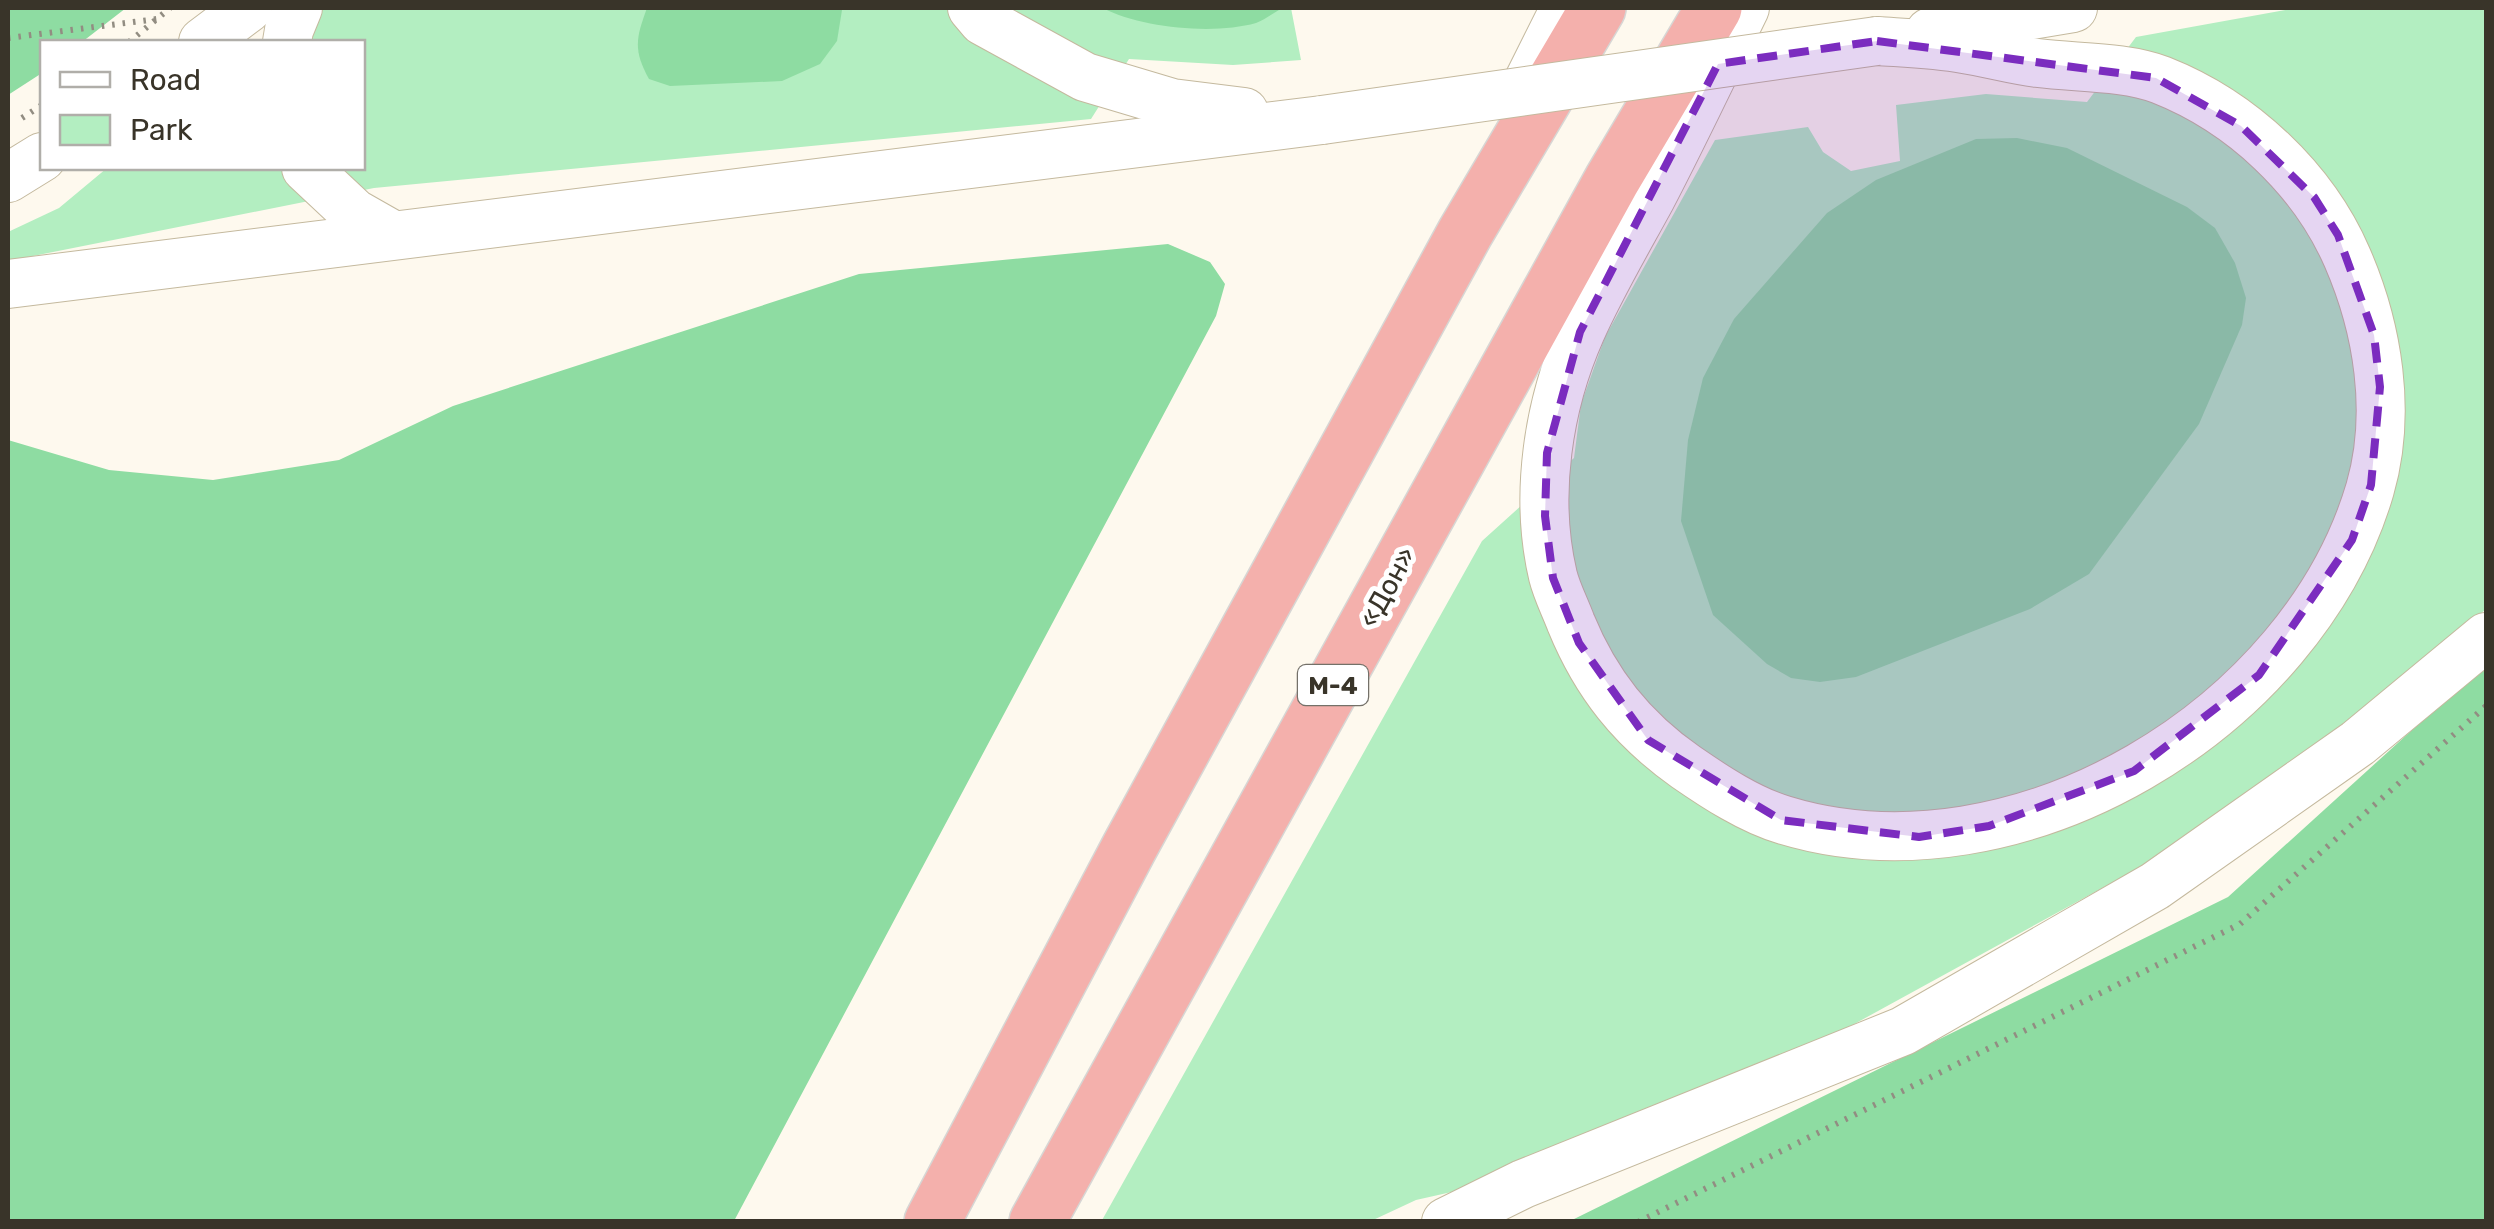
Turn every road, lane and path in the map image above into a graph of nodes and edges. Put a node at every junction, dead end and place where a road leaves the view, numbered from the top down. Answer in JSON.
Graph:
{"nodes":[{"id":1,"x":170,"y":8,"type":"edge"},
{"id":2,"x":248,"y":8,"type":"edge"},
{"id":3,"x":298,"y":8,"type":"edge"},
{"id":4,"x":972,"y":8,"type":"edge"},
{"id":5,"x":1565,"y":8,"type":"edge"},
{"id":6,"x":1598,"y":8,"type":"edge"},
{"id":7,"x":1714,"y":8,"type":"edge"},
{"id":8,"x":1745,"y":8,"type":"edge"},
{"id":9,"x":2072,"y":8,"type":"edge"},
{"id":10,"x":157,"y":18,"type":"junction"},
{"id":11,"x":8,"y":38,"type":"edge"},
{"id":12,"x":131,"y":40,"type":"edge"},
{"id":13,"x":206,"y":40,"type":"edge"},
{"id":14,"x":288,"y":40,"type":"edge"},
{"id":15,"x":1877,"y":41,"type":"junction"},
{"id":16,"x":1322,"y":120,"type":"junction"},
{"id":17,"x":40,"y":158,"type":"edge"},
{"id":18,"x":308,"y":170,"type":"edge"},
{"id":19,"x":8,"y":178,"type":"edge"},
{"id":20,"x":1465,"y":233,"type":"junction"},
{"id":21,"x":392,"y":234,"type":"junction"},
{"id":22,"x":8,"y":284,"type":"edge"},
{"id":23,"x":2486,"y":637,"type":"edge"},
{"id":24,"x":2486,"y":706,"type":"edge"},
{"id":25,"x":932,"y":1222,"type":"edge"},
{"id":26,"x":1037,"y":1222,"type":"edge"},
{"id":27,"x":1446,"y":1222,"type":"edge"},
{"id":28,"x":1638,"y":1222,"type":"edge"}],
"edges":[{"from":1,"to":10,"type":"path"},
{"from":2,"to":13,"type":"street"},
{"from":3,"to":14,"type":"street"},
{"from":4,"to":16,"type":"street"},
{"from":5,"to":20,"type":"street"},
{"from":6,"to":20,"type":"highway"},
{"from":7,"to":26,"type":"highway","name":"«Дон»","number":"М-4"},
{"from":8,"to":15,"type":"street"},
{"from":9,"to":15,"type":"street"},
{"from":10,"to":11,"type":"path"},
{"from":10,"to":12,"type":"path"},
{"from":15,"to":16,"type":"street","bridge":true},
{"from":16,"to":21,"type":"street"},
{"from":17,"to":19,"type":"street"},
{"from":18,"to":21,"type":"street"},
{"from":20,"to":25,"type":"highway"},
{"from":21,"to":22,"type":"street"},
{"from":23,"to":27,"type":"street"},
{"from":24,"to":28,"type":"path"}]}
